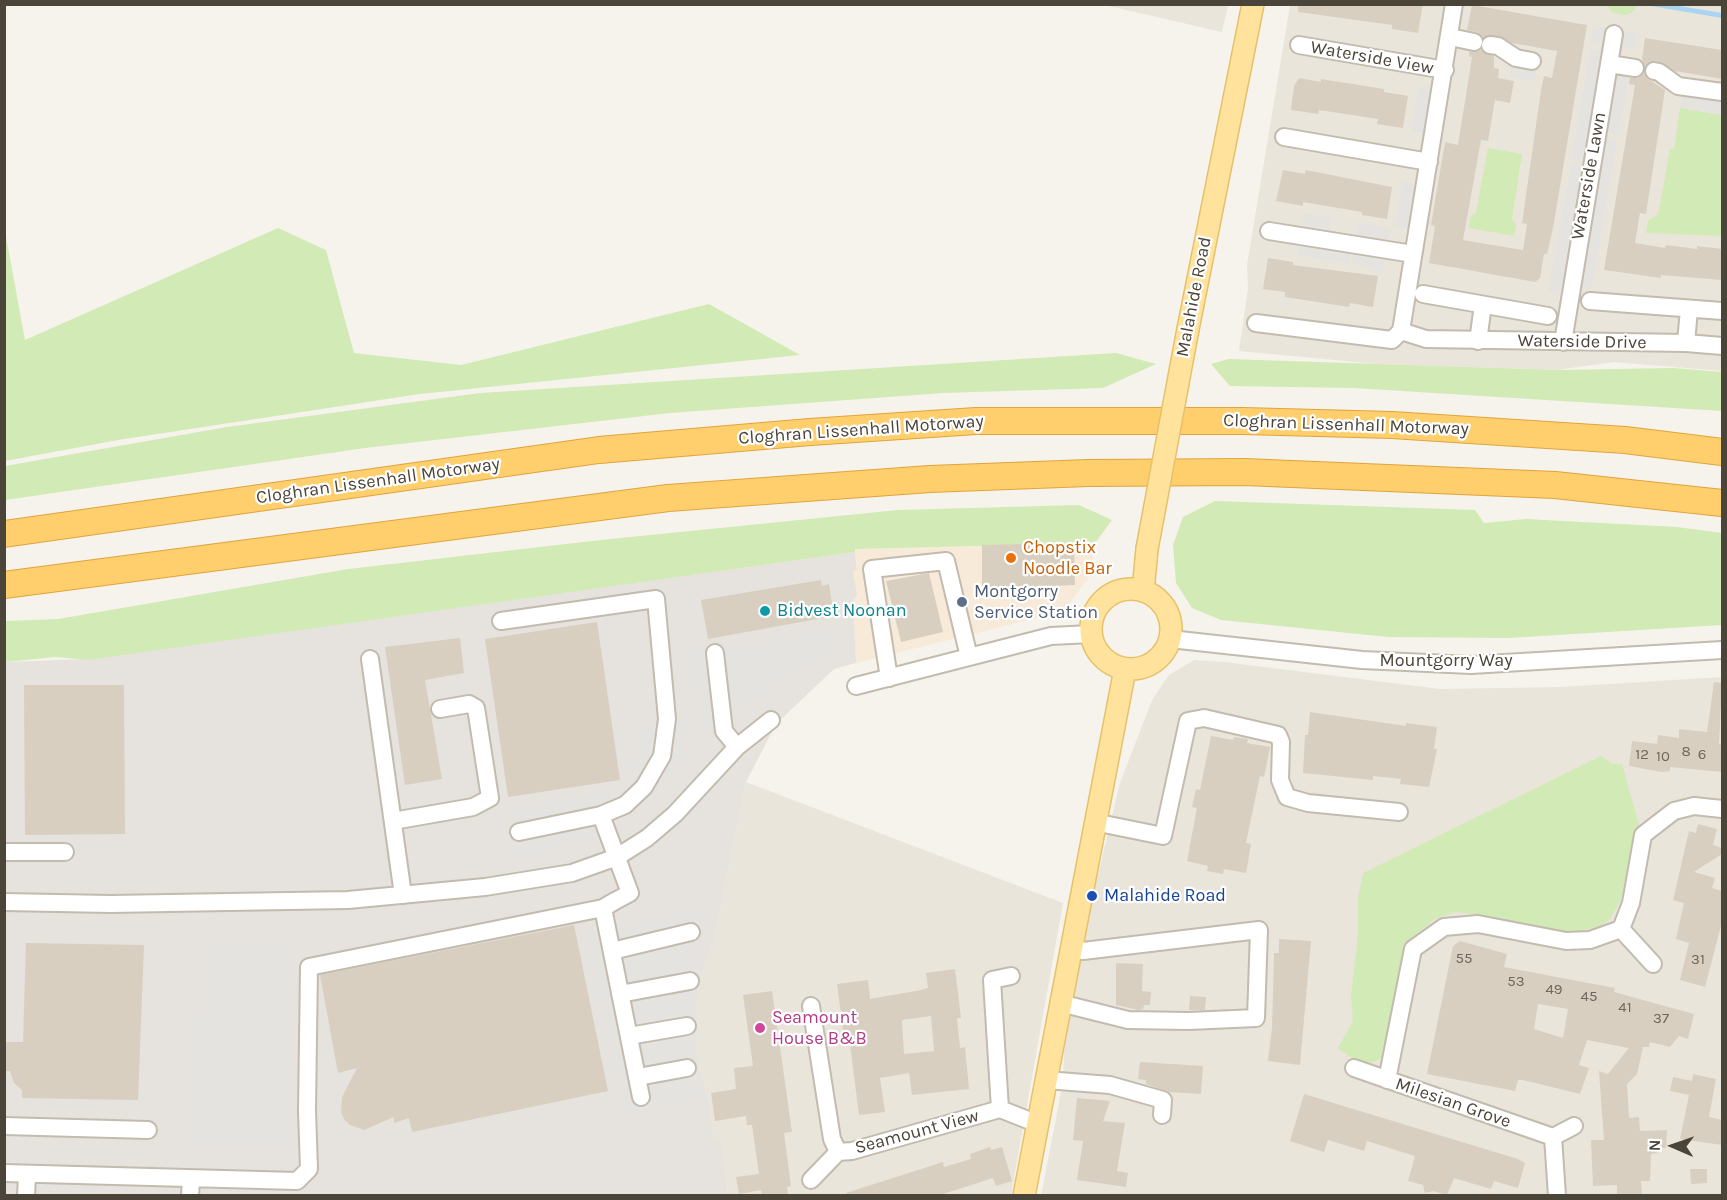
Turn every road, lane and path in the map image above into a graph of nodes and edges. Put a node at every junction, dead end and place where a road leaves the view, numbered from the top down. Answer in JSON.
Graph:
{"nodes":[{"id":1,"x":1252,"y":4,"type":"edge"},
{"id":2,"x":1454,"y":4,"type":"edge"},
{"id":3,"x":1614,"y":34,"type":"dead end"},
{"id":4,"x":1450,"y":38,"type":"junction"},
{"id":5,"x":1299,"y":45,"type":"dead end"},
{"id":6,"x":1532,"y":61,"type":"dead end"},
{"id":7,"x":1609,"y":64,"type":"junction"},
{"id":8,"x":1635,"y":68,"type":"dead end"},
{"id":9,"x":1445,"y":70,"type":"junction"},
{"id":10,"x":1654,"y":71,"type":"dead end"},
{"id":11,"x":1722,"y":93,"type":"edge"},
{"id":12,"x":1284,"y":137,"type":"dead end"},
{"id":13,"x":1429,"y":162,"type":"junction"},
{"id":14,"x":1269,"y":231,"type":"dead end"},
{"id":15,"x":1413,"y":254,"type":"junction"},
{"id":16,"x":1423,"y":294,"type":"dead end"},
{"id":17,"x":1590,"y":301,"type":"dead end"},
{"id":18,"x":1483,"y":305,"type":"junction"},
{"id":19,"x":1689,"y":309,"type":"junction"},
{"id":20,"x":1722,"y":311,"type":"edge"},
{"id":21,"x":1548,"y":316,"type":"dead end"},
{"id":22,"x":1256,"y":323,"type":"dead end"},
{"id":23,"x":1401,"y":330,"type":"junction"},
{"id":24,"x":1478,"y":341,"type":"junction"},
{"id":25,"x":1563,"y":342,"type":"junction"},
{"id":26,"x":1686,"y":343,"type":"junction"},
{"id":27,"x":1722,"y":346,"type":"edge"},
{"id":28,"x":1722,"y":452,"type":"edge"},
{"id":29,"x":1722,"y":503,"type":"edge"},
{"id":30,"x":4,"y":534,"type":"edge"},
{"id":31,"x":4,"y":585,"type":"edge"},
{"id":32,"x":1143,"y":591,"type":"junction"},
{"id":33,"x":501,"y":621,"type":"dead end"},
{"id":34,"x":1091,"y":634,"type":"junction"},
{"id":35,"x":1170,"y":639,"type":"junction"},
{"id":36,"x":1722,"y":650,"type":"edge"},
{"id":37,"x":715,"y":653,"type":"dead end"},
{"id":38,"x":969,"y":657,"type":"junction"},
{"id":39,"x":369,"y":659,"type":"dead end"},
{"id":40,"x":1125,"y":669,"type":"junction"},
{"id":41,"x":889,"y":678,"type":"junction"},
{"id":42,"x":856,"y":686,"type":"dead end"},
{"id":43,"x":440,"y":709,"type":"dead end"},
{"id":44,"x":771,"y":720,"type":"dead end"},
{"id":45,"x":737,"y":747,"type":"junction"},
{"id":46,"x":1722,"y":809,"type":"edge"},
{"id":47,"x":1398,"y":812,"type":"dead end"},
{"id":48,"x":601,"y":815,"type":"junction"},
{"id":49,"x":393,"y":821,"type":"junction"},
{"id":50,"x":1094,"y":822,"type":"junction"},
{"id":51,"x":519,"y":832,"type":"dead end"},
{"id":52,"x":4,"y":852,"type":"edge"},
{"id":53,"x":65,"y":852,"type":"dead end"},
{"id":54,"x":617,"y":857,"type":"junction"},
{"id":55,"x":403,"y":895,"type":"junction"},
{"id":56,"x":4,"y":902,"type":"edge"},
{"id":57,"x":603,"y":908,"type":"junction"},
{"id":58,"x":1621,"y":928,"type":"junction"},
{"id":59,"x":691,"y":932,"type":"dead end"},
{"id":60,"x":1071,"y":946,"type":"junction"},
{"id":61,"x":612,"y":951,"type":"junction"},
{"id":62,"x":1653,"y":964,"type":"dead end"},
{"id":63,"x":1011,"y":976,"type":"dead end"},
{"id":64,"x":690,"y":981,"type":"dead end"},
{"id":65,"x":620,"y":994,"type":"junction"},
{"id":66,"x":1060,"y":1003,"type":"junction"},
{"id":67,"x":811,"y":1006,"type":"dead end"},
{"id":68,"x":687,"y":1026,"type":"dead end"},
{"id":69,"x":629,"y":1036,"type":"junction"},
{"id":70,"x":687,"y":1068,"type":"dead end"},
{"id":71,"x":1354,"y":1068,"type":"dead end"},
{"id":72,"x":638,"y":1077,"type":"junction"},
{"id":73,"x":1046,"y":1080,"type":"junction"},
{"id":74,"x":1387,"y":1080,"type":"junction"},
{"id":75,"x":641,"y":1097,"type":"dead end"},
{"id":76,"x":1000,"y":1109,"type":"junction"},
{"id":77,"x":1162,"y":1115,"type":"dead end"},
{"id":78,"x":1038,"y":1124,"type":"junction"},
{"id":79,"x":4,"y":1126,"type":"edge"},
{"id":80,"x":1574,"y":1126,"type":"dead end"},
{"id":81,"x":148,"y":1130,"type":"dead end"},
{"id":82,"x":1553,"y":1137,"type":"junction"},
{"id":83,"x":838,"y":1152,"type":"junction"},
{"id":84,"x":4,"y":1173,"type":"edge"},
{"id":85,"x":27,"y":1174,"type":"junction"},
{"id":86,"x":811,"y":1180,"type":"dead end"},
{"id":87,"x":191,"y":1187,"type":"edge"},
{"id":88,"x":26,"y":1196,"type":"edge"},
{"id":89,"x":1024,"y":1196,"type":"edge"},
{"id":90,"x":1557,"y":1196,"type":"edge"}],
"edges":[{"from":1,"to":32,"type":"main road","name":"Malahide Road","bridge":true},
{"from":2,"to":4,"type":"street","name":"Waterside View"},
{"from":3,"to":7,"type":"street","name":"Waterside Lawn"},
{"from":4,"to":6,"type":"street"},
{"from":4,"to":9,"type":"street","name":"Waterside View"},
{"from":5,"to":9,"type":"street","name":"Waterside View"},
{"from":7,"to":8,"type":"street"},
{"from":7,"to":25,"type":"street","name":"Waterside Lawn"},
{"from":9,"to":13,"type":"street","name":"Waterside View"},
{"from":10,"to":11,"type":"street"},
{"from":12,"to":13,"type":"street"},
{"from":13,"to":15,"type":"street","name":"Waterside View"},
{"from":14,"to":15,"type":"street"},
{"from":15,"to":23,"type":"street","name":"Waterside View"},
{"from":16,"to":18,"type":"street","name":"Waterside Drive"},
{"from":17,"to":19,"type":"street","name":"Waterside Drive"},
{"from":18,"to":21,"type":"street","name":"Waterside Drive"},
{"from":18,"to":24,"type":"street"},
{"from":19,"to":20,"type":"street","name":"Waterside Drive"},
{"from":19,"to":26,"type":"street"},
{"from":22,"to":23,"type":"street"},
{"from":23,"to":24,"type":"street","name":"Waterside Drive"},
{"from":24,"to":25,"type":"street","name":"Waterside Drive"},
{"from":25,"to":26,"type":"street","name":"Waterside Drive"},
{"from":26,"to":27,"type":"street","name":"Waterside Drive"},
{"from":28,"to":30,"type":"highway","name":"Cloghran Lissenhall Motorway"},
{"from":29,"to":31,"type":"highway"},
{"from":32,"to":34,"type":"main road"},
{"from":32,"to":35,"type":"main road"},
{"from":33,"to":48,"type":"street"},
{"from":34,"to":38,"type":"street"},
{"from":34,"to":40,"type":"main road"},
{"from":35,"to":36,"type":"street","name":"Mountgorry Way"},
{"from":35,"to":40,"type":"main road"},
{"from":37,"to":45,"type":"street"},
{"from":38,"to":41,"type":"street"},
{"from":38,"to":41,"type":"street"},
{"from":39,"to":49,"type":"street"},
{"from":40,"to":50,"type":"main road"},
{"from":41,"to":42,"type":"street"},
{"from":43,"to":49,"type":"street"},
{"from":44,"to":45,"type":"street"},
{"from":45,"to":54,"type":"street"},
{"from":46,"to":58,"type":"street"},
{"from":47,"to":50,"type":"street"},
{"from":48,"to":51,"type":"street"},
{"from":48,"to":54,"type":"street"},
{"from":49,"to":55,"type":"street"},
{"from":50,"to":60,"type":"main road"},
{"from":52,"to":53,"type":"street"},
{"from":54,"to":55,"type":"street"},
{"from":54,"to":57,"type":"street"},
{"from":55,"to":56,"type":"street"},
{"from":57,"to":61,"type":"street"},
{"from":57,"to":87,"type":"street"},
{"from":58,"to":62,"type":"street"},
{"from":58,"to":74,"type":"street"},
{"from":59,"to":61,"type":"street"},
{"from":60,"to":66,"type":"main road"},
{"from":60,"to":66,"type":"street"},
{"from":61,"to":65,"type":"street"},
{"from":63,"to":76,"type":"street","name":"Seamount View"},
{"from":64,"to":65,"type":"street"},
{"from":65,"to":69,"type":"street"},
{"from":66,"to":73,"type":"main road"},
{"from":67,"to":83,"type":"street","name":"Seamount View"},
{"from":68,"to":69,"type":"street"},
{"from":69,"to":72,"type":"street"},
{"from":70,"to":72,"type":"street"},
{"from":71,"to":74,"type":"street","name":"Milesian Grove"},
{"from":72,"to":75,"type":"street"},
{"from":73,"to":77,"type":"street"},
{"from":73,"to":78,"type":"main road"},
{"from":74,"to":82,"type":"street","name":"Milesian Grove"},
{"from":76,"to":78,"type":"street","name":"Seamount View"},
{"from":76,"to":83,"type":"street","name":"Seamount View"},
{"from":78,"to":89,"type":"main road"},
{"from":79,"to":81,"type":"street"},
{"from":80,"to":82,"type":"street"},
{"from":82,"to":90,"type":"street"},
{"from":83,"to":86,"type":"street"},
{"from":84,"to":85,"type":"street"},
{"from":85,"to":87,"type":"street"},
{"from":85,"to":88,"type":"street"}]}
